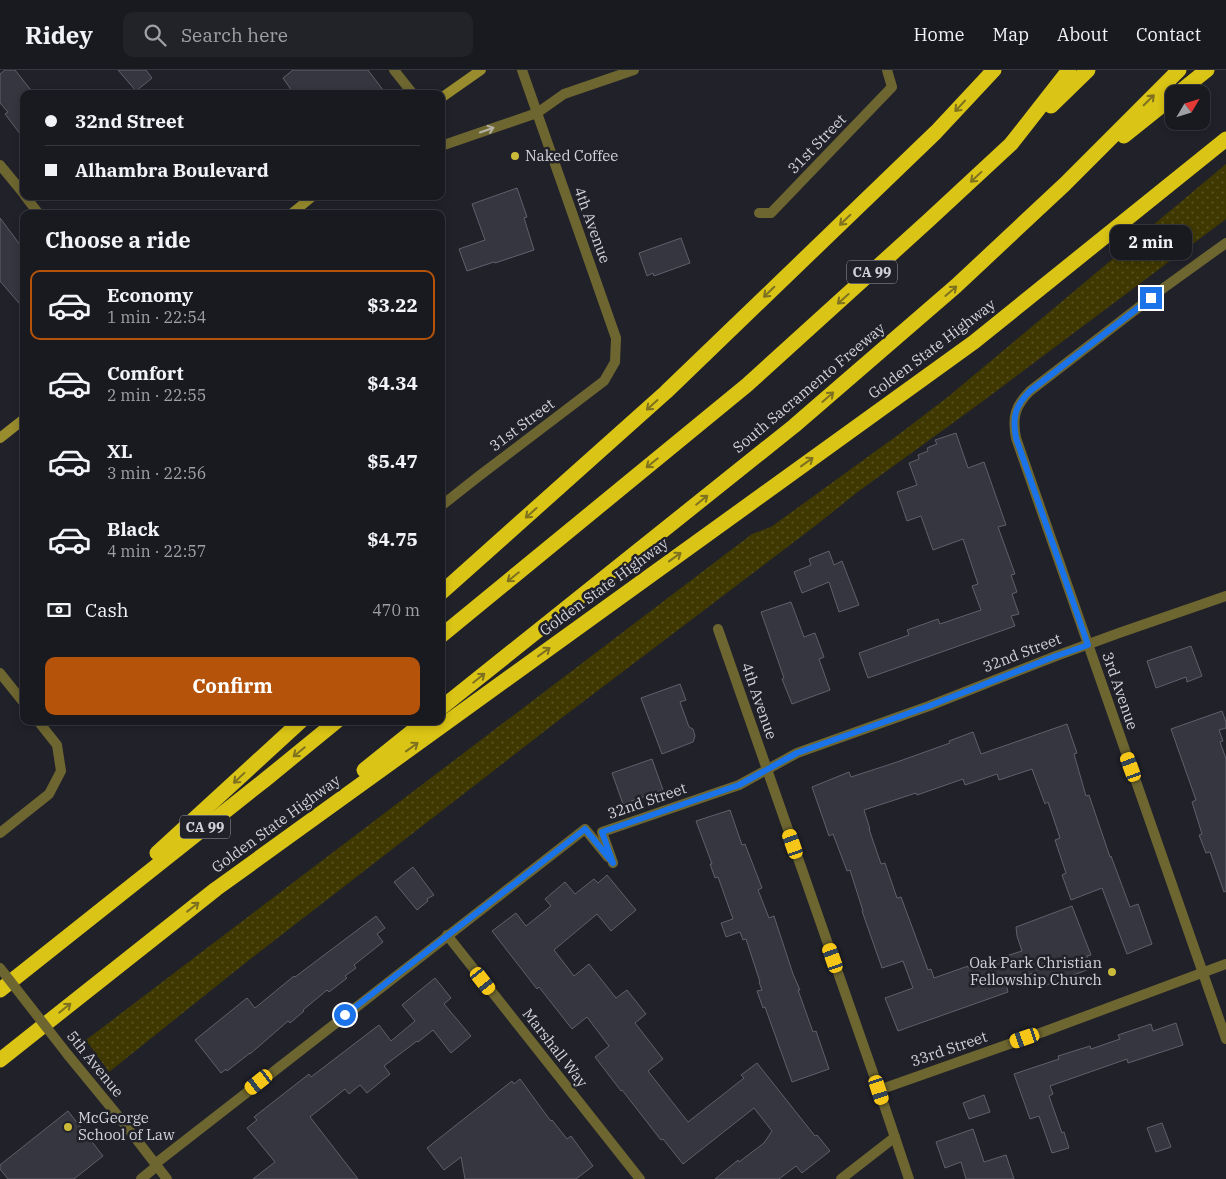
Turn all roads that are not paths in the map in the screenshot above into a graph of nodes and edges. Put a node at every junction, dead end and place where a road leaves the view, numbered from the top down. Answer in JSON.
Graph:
{"nodes":[{"id":1,"x":394,"y":70,"type":"edge"},
{"id":2,"x":481,"y":70,"type":"edge"},
{"id":3,"x":522,"y":70,"type":"edge"},
{"id":4,"x":634,"y":70,"type":"edge"},
{"id":5,"x":887,"y":70,"type":"edge"},
{"id":6,"x":994,"y":70,"type":"edge"},
{"id":7,"x":1068,"y":70,"type":"edge"},
{"id":8,"x":1088,"y":70,"type":"edge"},
{"id":9,"x":1178,"y":70,"type":"edge"},
{"id":10,"x":1207,"y":70,"type":"edge"},
{"id":11,"x":1188,"y":85,"type":"edge"},
{"id":12,"x":410,"y":90,"type":"edge"},
{"id":13,"x":445,"y":95,"type":"edge"},
{"id":14,"x":1165,"y":103,"type":"edge"},
{"id":15,"x":537,"y":113,"type":"junction"},
{"id":16,"x":1226,"y":139,"type":"edge"},
{"id":17,"x":1011,"y":144,"type":"junction"},
{"id":18,"x":445,"y":145,"type":"edge"},
{"id":19,"x":0,"y":165,"type":"edge"},
{"id":20,"x":1065,"y":184,"type":"junction"},
{"id":21,"x":20,"y":189,"type":"edge"},
{"id":22,"x":307,"y":200,"type":"edge"},
{"id":23,"x":296,"y":210,"type":"edge"},
{"id":24,"x":759,"y":213,"type":"dead end"},
{"id":25,"x":1226,"y":243,"type":"edge"},
{"id":26,"x":615,"y":362,"type":"joint"},
{"id":27,"x":20,"y":422,"type":"edge"},
{"id":28,"x":0,"y":438,"type":"edge"},
{"id":29,"x":445,"y":503,"type":"edge"},
{"id":30,"x":445,"y":589,"type":"edge"},
{"id":31,"x":1226,"y":596,"type":"edge"},
{"id":32,"x":718,"y":629,"type":"dead end"},
{"id":33,"x":445,"y":633,"type":"edge"},
{"id":34,"x":1088,"y":645,"type":"junction"},
{"id":35,"x":0,"y":673,"type":"edge"},
{"id":36,"x":20,"y":698,"type":"edge"},
{"id":37,"x":445,"y":705,"type":"edge"},
{"id":38,"x":445,"y":724,"type":"edge"},
{"id":39,"x":41,"y":725,"type":"edge"},
{"id":40,"x":296,"y":725,"type":"edge"},
{"id":41,"x":332,"y":725,"type":"edge"},
{"id":42,"x":420,"y":725,"type":"edge"},
{"id":43,"x":443,"y":725,"type":"edge"},
{"id":44,"x":767,"y":769,"type":"junction"},
{"id":45,"x":0,"y":833,"type":"edge"},
{"id":46,"x":216,"y":889,"type":"junction"},
{"id":47,"x":72,"y":932,"type":"junction"},
{"id":48,"x":447,"y":936,"type":"junction"},
{"id":49,"x":1226,"y":964,"type":"edge"},
{"id":50,"x":0,"y":968,"type":"edge"},
{"id":51,"x":1203,"y":973,"type":"junction"},
{"id":52,"x":0,"y":990,"type":"edge"},
{"id":53,"x":1226,"y":1039,"type":"edge"},
{"id":54,"x":0,"y":1060,"type":"edge"},
{"id":55,"x":879,"y":1090,"type":"junction"},
{"id":56,"x":894,"y":1137,"type":"junction"},
{"id":57,"x":156,"y":1165,"type":"junction"},
{"id":58,"x":141,"y":1179,"type":"edge"},
{"id":59,"x":167,"y":1179,"type":"edge"},
{"id":60,"x":640,"y":1179,"type":"edge"},
{"id":61,"x":841,"y":1179,"type":"edge"},
{"id":62,"x":909,"y":1179,"type":"edge"}],
"edges":[{"from":1,"to":12,"type":"street"},
{"from":2,"to":13,"type":"main road"},
{"from":3,"to":15,"type":"street","name":"4th Avenue"},
{"from":4,"to":15,"type":"street"},
{"from":5,"to":24,"type":"street","name":"31st Street"},
{"from":6,"to":30,"type":"highway","one_way":true},
{"from":7,"to":17,"type":"highway"},
{"from":8,"to":17,"type":"highway"},
{"from":20,"to":9,"type":"highway","name":"South Sacramento Freeway","one_way":true},
{"from":10,"to":11,"type":"highway"},
{"from":14,"to":20,"type":"highway"},
{"from":18,"to":15,"type":"street","one_way":true},
{"from":15,"to":26,"type":"street","name":"4th Avenue"},
{"from":38,"to":16,"type":"highway","name":"Golden State Highway","one_way":true},
{"from":17,"to":33,"type":"highway","number":"CA 99","one_way":true},
{"from":19,"to":21,"type":"street"},
{"from":37,"to":20,"type":"highway","name":"South Sacramento Freeway","one_way":true},
{"from":22,"to":23,"type":"main road"},
{"from":25,"to":34,"type":"street","name":"3rd Avenue"},
{"from":26,"to":29,"type":"street","name":"31st Street"},
{"from":27,"to":28,"type":"main road"},
{"from":31,"to":34,"type":"street","name":"32nd Street"},
{"from":32,"to":44,"type":"street","name":"4th Avenue"},
{"from":34,"to":44,"type":"street","name":"32nd Street"},
{"from":34,"to":51,"type":"street","name":"3rd Avenue"},
{"from":35,"to":36,"type":"street"},
{"from":39,"to":45,"type":"street"},
{"from":40,"to":47,"type":"highway","one_way":true},
{"from":41,"to":47,"type":"highway","number":"CA 99","one_way":true},
{"from":42,"to":46,"type":"highway"},
{"from":46,"to":43,"type":"highway","name":"Golden State Highway","one_way":true},
{"from":44,"to":48,"type":"street","name":"32nd Street"},
{"from":44,"to":55,"type":"street","name":"4th Avenue"},
{"from":54,"to":46,"type":"highway","name":"Golden State Highway","one_way":true},
{"from":47,"to":52,"type":"highway","number":"CA 99"},
{"from":48,"to":57,"type":"street","name":"32nd Street"},
{"from":48,"to":60,"type":"street","name":"Marshall Way"},
{"from":49,"to":51,"type":"street","name":"33rd Street"},
{"from":50,"to":57,"type":"street","name":"5th Avenue","bridge":true},
{"from":51,"to":53,"type":"street","name":"3rd Avenue"},
{"from":51,"to":55,"type":"street","name":"33rd Street"},
{"from":55,"to":56,"type":"street","name":"4th Avenue"},
{"from":56,"to":61,"type":"street"},
{"from":56,"to":62,"type":"street","name":"4th Avenue"},
{"from":57,"to":58,"type":"street","name":"32nd Street"},
{"from":57,"to":59,"type":"street","name":"5th Avenue"}]}
